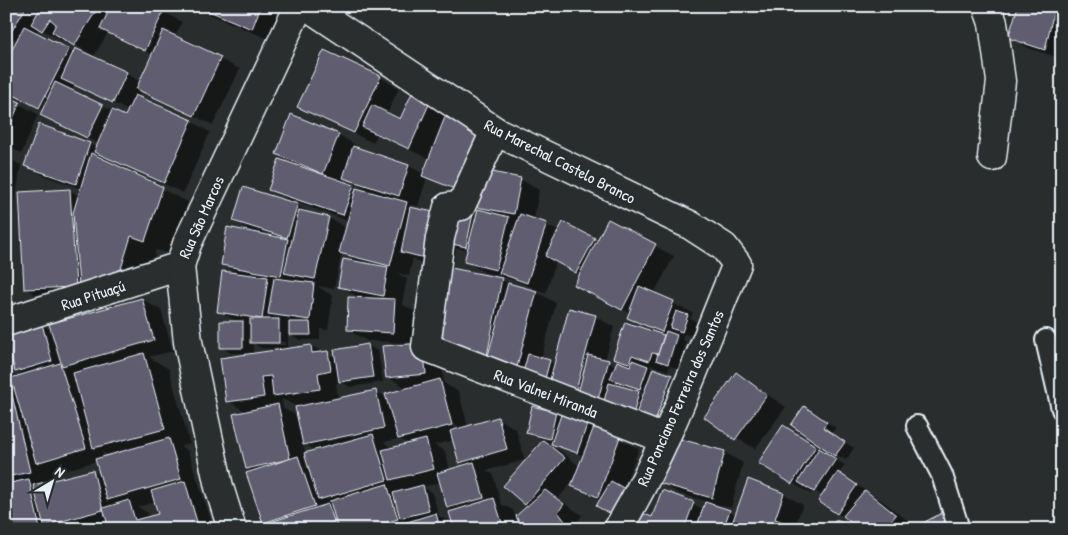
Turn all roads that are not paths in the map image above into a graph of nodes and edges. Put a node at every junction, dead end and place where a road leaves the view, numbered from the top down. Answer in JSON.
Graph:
{"nodes":[{"id":1,"x":299,"y":6,"type":"edge"},
{"id":2,"x":307,"y":6,"type":"edge"},
{"id":3,"x":987,"y":6,"type":"edge"},
{"id":4,"x":495,"y":131,"type":"junction"},
{"id":5,"x":992,"y":157,"type":"dead end"},
{"id":6,"x":738,"y":264,"type":"joint"},
{"id":7,"x":180,"y":266,"type":"junction"},
{"id":8,"x":6,"y":322,"type":"edge"},
{"id":9,"x":1046,"y":340,"type":"dead end"},
{"id":10,"x":1062,"y":409,"type":"edge"},
{"id":11,"x":917,"y":426,"type":"dead end"},
{"id":12,"x":665,"y":440,"type":"junction"},
{"id":13,"x":232,"y":529,"type":"edge"},
{"id":14,"x":618,"y":529,"type":"edge"},
{"id":15,"x":959,"y":529,"type":"edge"}],
"edges":[{"from":1,"to":7,"type":"street","name":"Rua São Marcos"},
{"from":2,"to":4,"type":"street","name":"Rua Marechal Castelo Branco"},
{"from":3,"to":5,"type":"street"},
{"from":4,"to":6,"type":"street","name":"Rua Marechal Castelo Branco"},
{"from":4,"to":12,"type":"street","name":"Rua Valnei Miranda"},
{"from":6,"to":12,"type":"street","name":"Rua Ponciano Ferreira dos Santos"},
{"from":7,"to":8,"type":"street","name":"Rua Pituaçú"},
{"from":7,"to":13,"type":"street","name":"Rua São Marcos"},
{"from":9,"to":10,"type":"lane"},
{"from":11,"to":15,"type":"lane"},
{"from":12,"to":14,"type":"street","name":"Rua Ponciano Ferreira dos Santos"}]}
